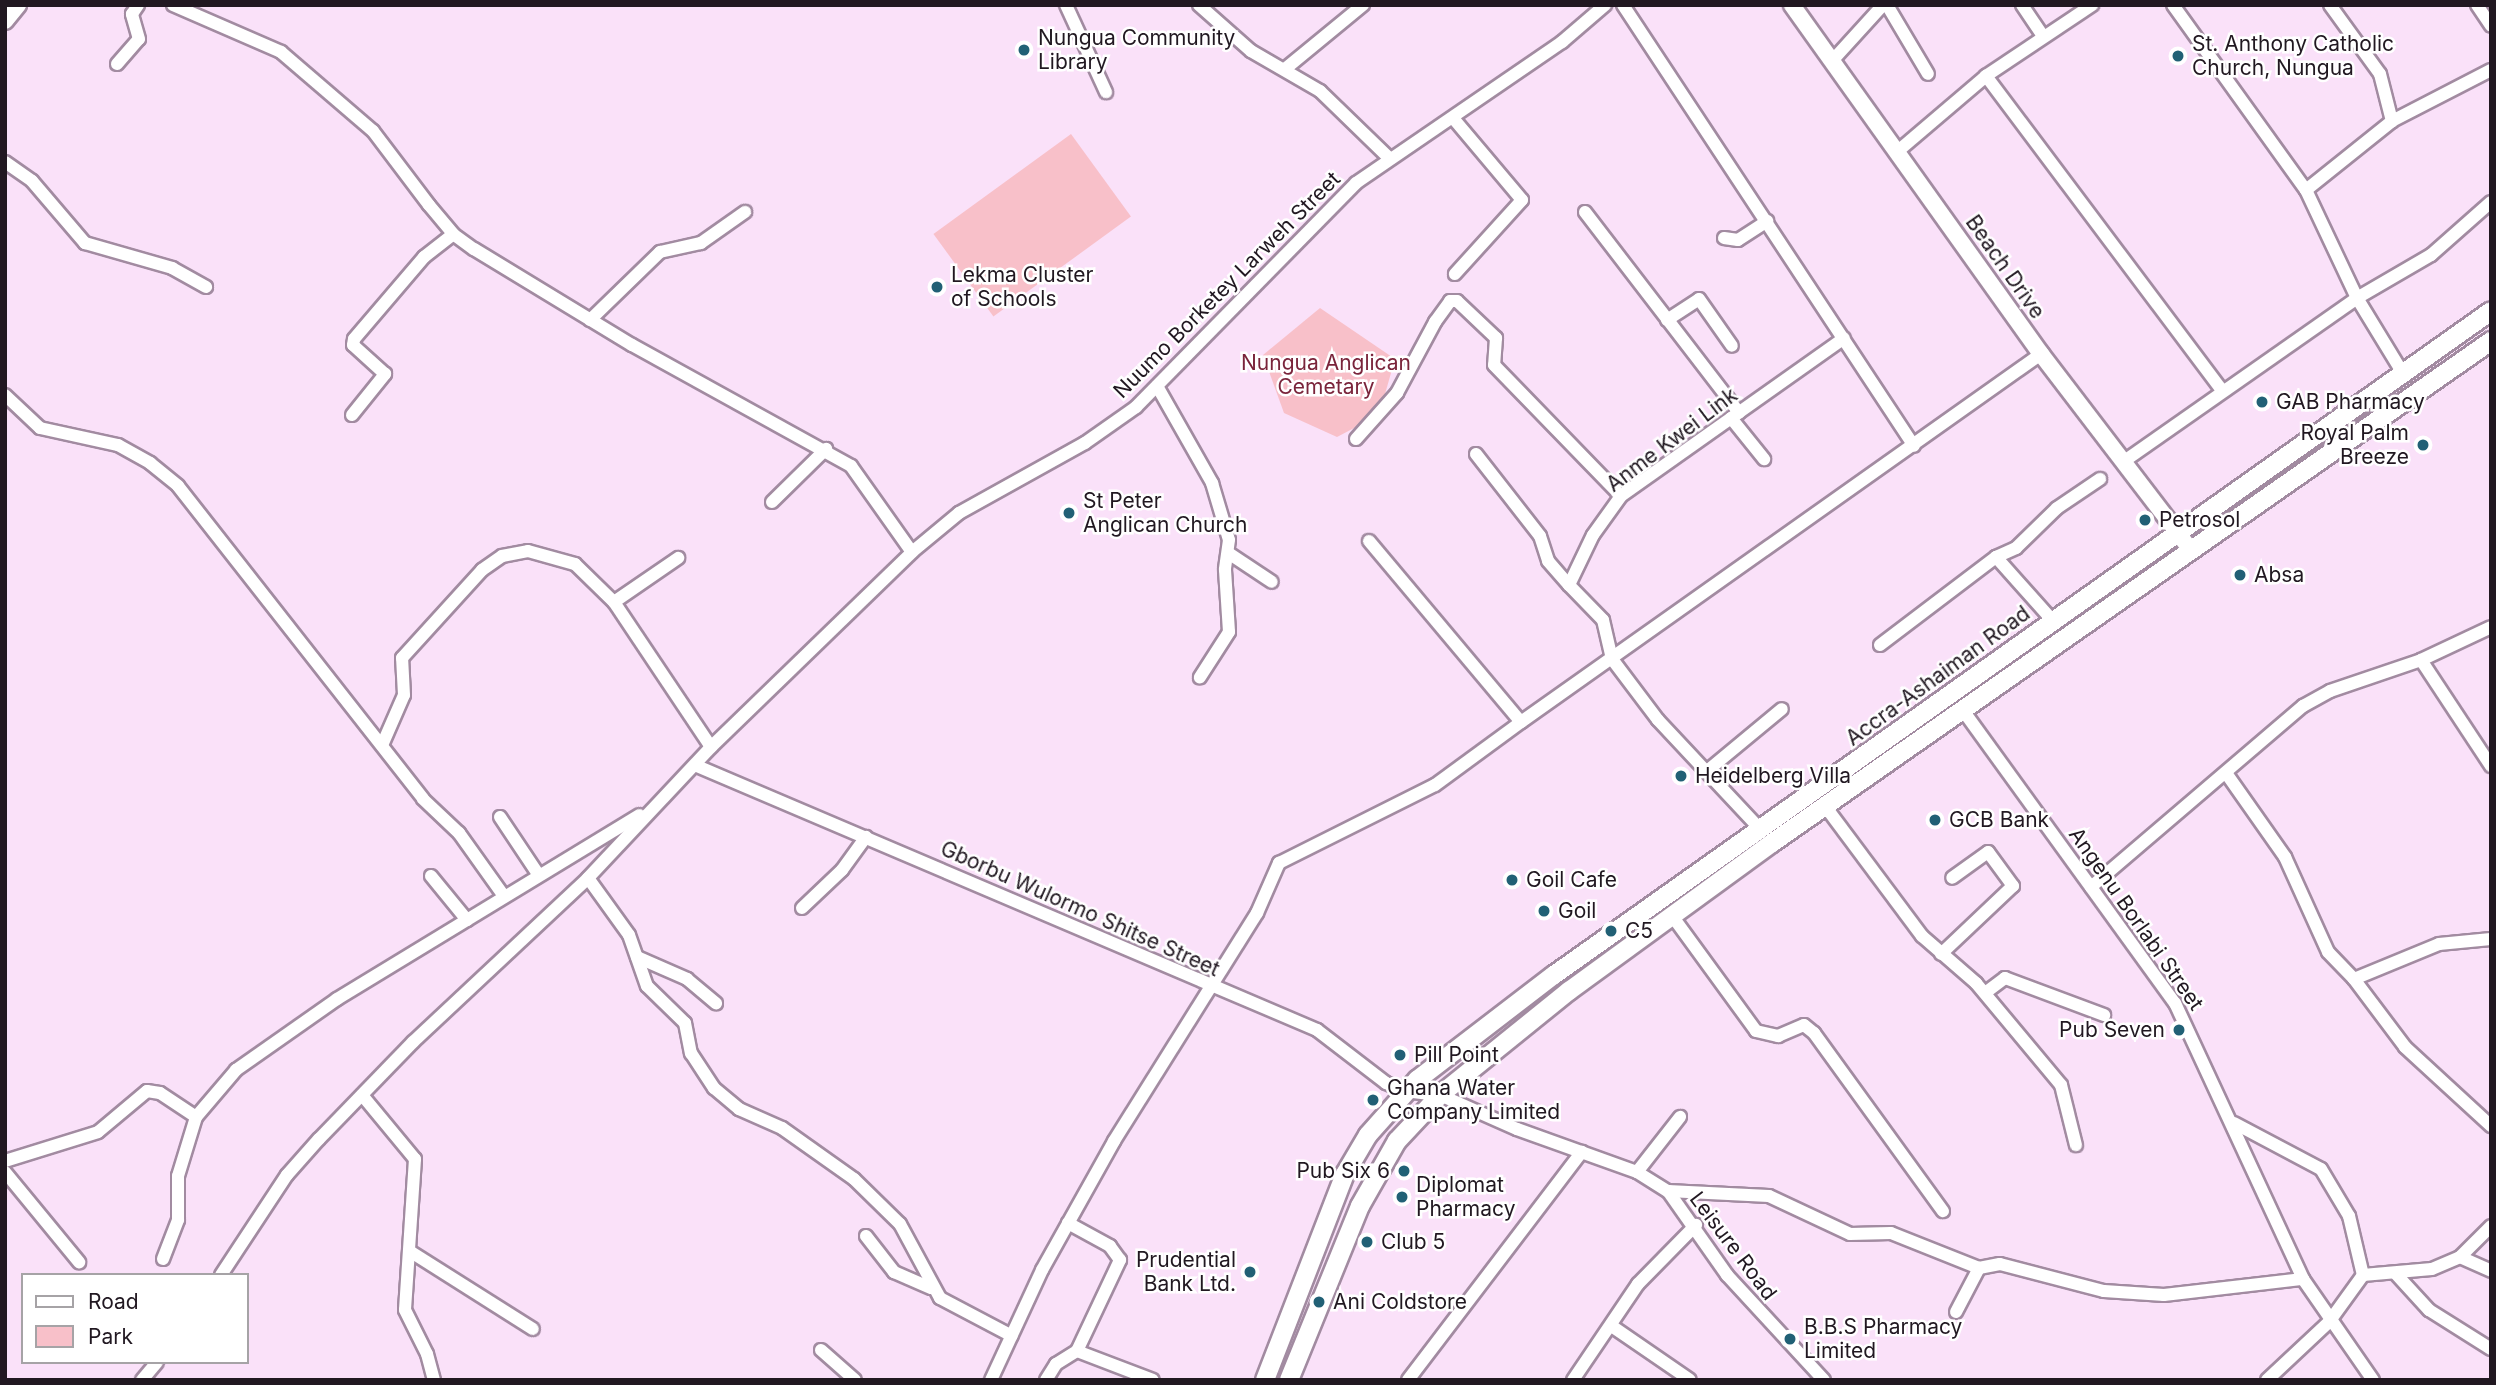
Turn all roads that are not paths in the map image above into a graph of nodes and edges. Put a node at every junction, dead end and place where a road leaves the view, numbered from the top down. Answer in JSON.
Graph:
{"nodes":[{"id":1,"x":18,"y":5,"type":"edge"},
{"id":2,"x":138,"y":5,"type":"edge"},
{"id":3,"x":173,"y":5,"type":"edge"},
{"id":4,"x":1066,"y":5,"type":"edge"},
{"id":5,"x":1199,"y":5,"type":"edge"},
{"id":6,"x":1363,"y":5,"type":"edge"},
{"id":7,"x":1605,"y":5,"type":"edge"},
{"id":8,"x":1623,"y":5,"type":"edge"},
{"id":9,"x":1792,"y":5,"type":"edge"},
{"id":10,"x":1885,"y":5,"type":"edge"},
{"id":11,"x":2022,"y":5,"type":"edge"},
{"id":12,"x":2092,"y":5,"type":"edge"},
{"id":13,"x":2173,"y":5,"type":"edge"},
{"id":14,"x":2330,"y":5,"type":"edge"},
{"id":15,"x":2477,"y":5,"type":"edge"},
{"id":16,"x":5,"y":21,"type":"edge"},
{"id":17,"x":2491,"y":26,"type":"edge"},
{"id":18,"x":2043,"y":36,"type":"junction"},
{"id":19,"x":1832,"y":61,"type":"junction"},
{"id":20,"x":117,"y":64,"type":"dead end"},
{"id":21,"x":1285,"y":69,"type":"junction"},
{"id":22,"x":2491,"y":70,"type":"edge"},
{"id":23,"x":1928,"y":74,"type":"dead end"},
{"id":24,"x":1986,"y":76,"type":"junction"},
{"id":25,"x":1106,"y":92,"type":"dead end"},
{"id":26,"x":1453,"y":118,"type":"junction"},
{"id":27,"x":2392,"y":121,"type":"junction"},
{"id":28,"x":1898,"y":151,"type":"junction"},
{"id":29,"x":1388,"y":157,"type":"junction"},
{"id":30,"x":5,"y":162,"type":"edge"},
{"id":31,"x":2306,"y":190,"type":"junction"},
{"id":32,"x":2491,"y":202,"type":"edge"},
{"id":33,"x":745,"y":212,"type":"dead end"},
{"id":34,"x":1585,"y":212,"type":"dead end"},
{"id":35,"x":1767,"y":220,"type":"junction"},
{"id":36,"x":453,"y":234,"type":"junction"},
{"id":37,"x":1724,"y":238,"type":"dead end"},
{"id":38,"x":1455,"y":274,"type":"dead end"},
{"id":39,"x":206,"y":287,"type":"dead end"},
{"id":40,"x":2357,"y":298,"type":"junction"},
{"id":41,"x":2491,"y":311,"type":"edge"},
{"id":42,"x":590,"y":320,"type":"junction"},
{"id":43,"x":1667,"y":320,"type":"junction"},
{"id":44,"x":1844,"y":338,"type":"junction"},
{"id":45,"x":2491,"y":341,"type":"edge"},
{"id":46,"x":1732,"y":345,"type":"dead end"},
{"id":47,"x":2041,"y":354,"type":"junction"},
{"id":48,"x":2404,"y":375,"type":"junction"},
{"id":49,"x":1157,"y":386,"type":"junction"},
{"id":50,"x":2222,"y":390,"type":"junction"},
{"id":51,"x":5,"y":395,"type":"edge"},
{"id":52,"x":352,"y":415,"type":"dead end"},
{"id":53,"x":1735,"y":416,"type":"junction"},
{"id":54,"x":1356,"y":439,"type":"dead end"},
{"id":55,"x":1914,"y":446,"type":"junction"},
{"id":56,"x":826,"y":449,"type":"junction"},
{"id":57,"x":1476,"y":454,"type":"dead end"},
{"id":58,"x":1764,"y":460,"type":"dead end"},
{"id":59,"x":2123,"y":462,"type":"junction"},
{"id":60,"x":2100,"y":479,"type":"dead end"},
{"id":61,"x":1622,"y":496,"type":"junction"},
{"id":62,"x":772,"y":502,"type":"dead end"},
{"id":63,"x":2176,"y":532,"type":"junction"},
{"id":64,"x":1368,"y":541,"type":"dead end"},
{"id":65,"x":2190,"y":549,"type":"junction"},
{"id":66,"x":912,"y":552,"type":"junction"},
{"id":67,"x":1230,"y":554,"type":"junction"},
{"id":68,"x":1996,"y":557,"type":"junction"},
{"id":69,"x":678,"y":558,"type":"dead end"},
{"id":70,"x":1272,"y":582,"type":"dead end"},
{"id":71,"x":1569,"y":585,"type":"junction"},
{"id":72,"x":614,"y":602,"type":"junction"},
{"id":73,"x":2053,"y":621,"type":"junction"},
{"id":74,"x":2491,"y":626,"type":"edge"},
{"id":75,"x":1880,"y":645,"type":"dead end"},
{"id":76,"x":1612,"y":659,"type":"junction"},
{"id":77,"x":2421,"y":660,"type":"junction"},
{"id":78,"x":1200,"y":677,"type":"dead end"},
{"id":79,"x":1782,"y":709,"type":"dead end"},
{"id":80,"x":1962,"y":709,"type":"junction"},
{"id":81,"x":1521,"y":722,"type":"junction"},
{"id":82,"x":383,"y":743,"type":"junction"},
{"id":83,"x":711,"y":747,"type":"junction"},
{"id":84,"x":697,"y":766,"type":"junction"},
{"id":85,"x":2491,"y":766,"type":"edge"},
{"id":86,"x":1707,"y":771,"type":"junction"},
{"id":87,"x":2226,"y":773,"type":"junction"},
{"id":88,"x":1825,"y":806,"type":"junction"},
{"id":89,"x":652,"y":808,"type":"junction"},
{"id":90,"x":500,"y":817,"type":"dead end"},
{"id":91,"x":1761,"y":830,"type":"junction"},
{"id":92,"x":866,"y":837,"type":"junction"},
{"id":93,"x":538,"y":874,"type":"junction"},
{"id":94,"x":431,"y":876,"type":"dead end"},
{"id":95,"x":588,"y":878,"type":"junction"},
{"id":96,"x":1952,"y":878,"type":"dead end"},
{"id":97,"x":2091,"y":887,"type":"junction"},
{"id":98,"x":504,"y":896,"type":"junction"},
{"id":99,"x":802,"y":908,"type":"dead end"},
{"id":100,"x":1673,"y":917,"type":"junction"},
{"id":101,"x":467,"y":920,"type":"junction"},
{"id":102,"x":2491,"y":939,"type":"edge"},
{"id":103,"x":1941,"y":954,"type":"junction"},
{"id":104,"x":637,"y":957,"type":"junction"},
{"id":105,"x":2354,"y":979,"type":"junction"},
{"id":106,"x":1209,"y":987,"type":"junction"},
{"id":107,"x":1985,"y":993,"type":"junction"},
{"id":108,"x":716,"y":1003,"type":"dead end"},
{"id":109,"x":2104,"y":1015,"type":"dead end"},
{"id":110,"x":1405,"y":1091,"type":"junction"},
{"id":111,"x":362,"y":1095,"type":"junction"},
{"id":112,"x":1440,"y":1095,"type":"junction"},
{"id":113,"x":196,"y":1116,"type":"junction"},
{"id":114,"x":1679,"y":1117,"type":"dead end"},
{"id":115,"x":2234,"y":1124,"type":"junction"},
{"id":116,"x":2491,"y":1126,"type":"edge"},
{"id":117,"x":2076,"y":1145,"type":"dead end"},
{"id":118,"x":1582,"y":1152,"type":"junction"},
{"id":119,"x":5,"y":1161,"type":"edge"},
{"id":120,"x":5,"y":1172,"type":"edge"},
{"id":121,"x":1637,"y":1172,"type":"junction"},
{"id":122,"x":1668,"y":1191,"type":"junction"},
{"id":123,"x":1943,"y":1211,"type":"dead end"},
{"id":124,"x":1068,"y":1223,"type":"junction"},
{"id":125,"x":1696,"y":1225,"type":"junction"},
{"id":126,"x":2491,"y":1226,"type":"edge"},
{"id":127,"x":866,"y":1236,"type":"dead end"},
{"id":128,"x":411,"y":1252,"type":"junction"},
{"id":129,"x":2460,"y":1257,"type":"junction"},
{"id":130,"x":163,"y":1259,"type":"dead end"},
{"id":131,"x":79,"y":1262,"type":"dead end"},
{"id":132,"x":1979,"y":1268,"type":"junction"},
{"id":133,"x":2491,"y":1271,"type":"edge"},
{"id":134,"x":222,"y":1273,"type":"edge"},
{"id":135,"x":2396,"y":1274,"type":"junction"},
{"id":136,"x":2364,"y":1275,"type":"junction"},
{"id":137,"x":2303,"y":1279,"type":"junction"},
{"id":138,"x":932,"y":1288,"type":"junction"},
{"id":139,"x":1956,"y":1312,"type":"dead end"},
{"id":140,"x":2329,"y":1322,"type":"junction"},
{"id":141,"x":1613,"y":1327,"type":"junction"},
{"id":142,"x":533,"y":1329,"type":"dead end"},
{"id":143,"x":1012,"y":1336,"type":"junction"},
{"id":144,"x":2491,"y":1349,"type":"edge"},
{"id":145,"x":821,"y":1350,"type":"dead end"},
{"id":146,"x":1077,"y":1351,"type":"junction"},
{"id":147,"x":155,"y":1364,"type":"edge"},
{"id":148,"x":1822,"y":1379,"type":"edge"},
{"id":149,"x":142,"y":1380,"type":"edge"},
{"id":150,"x":434,"y":1380,"type":"edge"},
{"id":151,"x":855,"y":1380,"type":"edge"},
{"id":152,"x":991,"y":1380,"type":"edge"},
{"id":153,"x":1046,"y":1380,"type":"edge"},
{"id":154,"x":1153,"y":1380,"type":"edge"},
{"id":155,"x":1265,"y":1380,"type":"edge"},
{"id":156,"x":1289,"y":1380,"type":"edge"},
{"id":157,"x":1408,"y":1380,"type":"edge"},
{"id":158,"x":1573,"y":1380,"type":"edge"},
{"id":159,"x":1690,"y":1380,"type":"edge"},
{"id":160,"x":2267,"y":1380,"type":"edge"},
{"id":161,"x":2373,"y":1380,"type":"edge"}],
"edges":[{"from":1,"to":16,"type":"street"},
{"from":2,"to":20,"type":"street"},
{"from":3,"to":36,"type":"street"},
{"from":4,"to":25,"type":"street"},
{"from":5,"to":21,"type":"street"},
{"from":6,"to":21,"type":"street"},
{"from":7,"to":26,"type":"street","name":"Nuumo Borketey Larweh Street"},
{"from":8,"to":35,"type":"street"},
{"from":9,"to":19,"type":"street","name":"Beach Drive"},
{"from":10,"to":19,"type":"street"},
{"from":10,"to":23,"type":"street"},
{"from":11,"to":18,"type":"street"},
{"from":12,"to":18,"type":"street"},
{"from":13,"to":31,"type":"street"},
{"from":14,"to":27,"type":"street"},
{"from":15,"to":17,"type":"street"},
{"from":18,"to":24,"type":"street"},
{"from":19,"to":28,"type":"street","name":"Beach Drive"},
{"from":21,"to":29,"type":"street"},
{"from":22,"to":27,"type":"street"},
{"from":24,"to":28,"type":"street"},
{"from":24,"to":50,"type":"street"},
{"from":26,"to":29,"type":"street","name":"Nuumo Borketey Larweh Street"},
{"from":26,"to":38,"type":"street"},
{"from":27,"to":31,"type":"street"},
{"from":28,"to":47,"type":"street","name":"Beach Drive"},
{"from":29,"to":49,"type":"street","name":"Nuumo Borketey Larweh Street"},
{"from":30,"to":39,"type":"street"},
{"from":31,"to":40,"type":"street"},
{"from":32,"to":40,"type":"street"},
{"from":33,"to":42,"type":"street"},
{"from":34,"to":43,"type":"street"},
{"from":35,"to":37,"type":"street"},
{"from":35,"to":44,"type":"street"},
{"from":36,"to":42,"type":"street"},
{"from":36,"to":52,"type":"street"},
{"from":40,"to":48,"type":"street"},
{"from":40,"to":50,"type":"street"},
{"from":41,"to":48,"type":"main road","name":"Accra-Ashaiman Road"},
{"from":42,"to":56,"type":"street"},
{"from":43,"to":46,"type":"street"},
{"from":43,"to":53,"type":"street"},
{"from":44,"to":53,"type":"street","name":"Anme Kwei Link"},
{"from":44,"to":55,"type":"street"},
{"from":45,"to":65,"type":"main road","name":"Accra-Ashaiman Road"},
{"from":47,"to":55,"type":"street"},
{"from":47,"to":59,"type":"street","name":"Beach Drive"},
{"from":48,"to":63,"type":"main road","name":"Accra-Ashaiman Road"},
{"from":49,"to":66,"type":"street","name":"Nuumo Borketey Larweh Street"},
{"from":49,"to":67,"type":"street"},
{"from":50,"to":59,"type":"street"},
{"from":51,"to":82,"type":"street"},
{"from":53,"to":58,"type":"street"},
{"from":53,"to":61,"type":"street","name":"Anme Kwei Link"},
{"from":54,"to":61,"type":"street"},
{"from":55,"to":76,"type":"street"},
{"from":56,"to":62,"type":"street"},
{"from":56,"to":66,"type":"street"},
{"from":57,"to":71,"type":"street"},
{"from":59,"to":63,"type":"street","name":"Beach Drive"},
{"from":60,"to":68,"type":"street"},
{"from":61,"to":71,"type":"street","name":"Anme Kwei Link"},
{"from":63,"to":65,"type":"street","name":"Beach Drive"},
{"from":63,"to":73,"type":"main road","name":"Accra-Ashaiman Road"},
{"from":64,"to":81,"type":"street"},
{"from":65,"to":80,"type":"main road","name":"Accra-Ashaiman Road"},
{"from":66,"to":83,"type":"street","name":"Nuumo Borketey Larweh Street"},
{"from":67,"to":70,"type":"street"},
{"from":67,"to":78,"type":"street"},
{"from":68,"to":73,"type":"street"},
{"from":68,"to":75,"type":"street"},
{"from":69,"to":72,"type":"street"},
{"from":71,"to":76,"type":"street"},
{"from":72,"to":82,"type":"street"},
{"from":72,"to":83,"type":"street"},
{"from":73,"to":91,"type":"main road","name":"Accra-Ashaiman Road"},
{"from":74,"to":77,"type":"street"},
{"from":76,"to":81,"type":"street"},
{"from":76,"to":86,"type":"street"},
{"from":77,"to":85,"type":"street"},
{"from":77,"to":87,"type":"street"},
{"from":79,"to":86,"type":"street"},
{"from":80,"to":88,"type":"main road","name":"Accra-Ashaiman Road"},
{"from":80,"to":97,"type":"street","name":"Angenu Borlabi Street"},
{"from":81,"to":106,"type":"street"},
{"from":82,"to":98,"type":"street"},
{"from":83,"to":84,"type":"street","name":"Nuumo Borketey Larweh Street"},
{"from":84,"to":89,"type":"street","name":"Nuumo Borketey Larweh Street"},
{"from":84,"to":92,"type":"street","name":"Gborbu Wulormo Shitse Street"},
{"from":86,"to":91,"type":"street"},
{"from":87,"to":97,"type":"street"},
{"from":87,"to":105,"type":"street"},
{"from":88,"to":100,"type":"main road","name":"Accra-Ashaiman Road"},
{"from":88,"to":103,"type":"street"},
{"from":89,"to":93,"type":"street"},
{"from":89,"to":95,"type":"street"},
{"from":90,"to":93,"type":"street"},
{"from":91,"to":110,"type":"main road","name":"Accra-Ashaiman Road"},
{"from":92,"to":99,"type":"street"},
{"from":92,"to":106,"type":"street","name":"Gborbu Wulormo Shitse Street"},
{"from":93,"to":98,"type":"street"},
{"from":94,"to":101,"type":"street"},
{"from":95,"to":104,"type":"street"},
{"from":95,"to":111,"type":"street"},
{"from":96,"to":103,"type":"street"},
{"from":97,"to":115,"type":"street","name":"Angenu Borlabi Street"},
{"from":98,"to":101,"type":"street"},
{"from":100,"to":112,"type":"main road","name":"Accra-Ashaiman Road"},
{"from":100,"to":123,"type":"street"},
{"from":101,"to":113,"type":"street"},
{"from":102,"to":105,"type":"street"},
{"from":103,"to":107,"type":"street"},
{"from":104,"to":108,"type":"street"},
{"from":104,"to":138,"type":"street"},
{"from":105,"to":116,"type":"street"},
{"from":106,"to":110,"type":"street","name":"Gborbu Wulormo Shitse Street"},
{"from":106,"to":124,"type":"street"},
{"from":107,"to":109,"type":"street"},
{"from":107,"to":117,"type":"street"},
{"from":110,"to":112,"type":"street","name":"Gborbu Wulormo Shitse Street"},
{"from":110,"to":155,"type":"main road","name":"Accra-Ashaiman Road"},
{"from":111,"to":128,"type":"street"},
{"from":111,"to":134,"type":"street"},
{"from":112,"to":118,"type":"street","name":"Leisure Road"},
{"from":112,"to":156,"type":"main road","name":"Accra-Ashaiman Road"},
{"from":113,"to":119,"type":"street"},
{"from":113,"to":130,"type":"street"},
{"from":114,"to":121,"type":"street"},
{"from":115,"to":136,"type":"street"},
{"from":115,"to":137,"type":"street","name":"Angenu Borlabi Street"},
{"from":118,"to":121,"type":"street","name":"Leisure Road"},
{"from":118,"to":157,"type":"street"},
{"from":120,"to":131,"type":"street"},
{"from":121,"to":122,"type":"street","name":"Leisure Road"},
{"from":122,"to":125,"type":"street","name":"Leisure Road"},
{"from":122,"to":132,"type":"street"},
{"from":124,"to":143,"type":"street"},
{"from":124,"to":146,"type":"street"},
{"from":125,"to":141,"type":"street"},
{"from":125,"to":148,"type":"street","name":"Leisure Road"},
{"from":126,"to":129,"type":"street"},
{"from":127,"to":138,"type":"street"},
{"from":128,"to":142,"type":"street"},
{"from":128,"to":150,"type":"street"},
{"from":129,"to":133,"type":"street"},
{"from":129,"to":135,"type":"street"},
{"from":132,"to":137,"type":"street"},
{"from":132,"to":139,"type":"street"},
{"from":135,"to":136,"type":"street"},
{"from":135,"to":144,"type":"street"},
{"from":136,"to":140,"type":"street"},
{"from":137,"to":140,"type":"street","name":"Angenu Borlabi Street"},
{"from":138,"to":143,"type":"street"},
{"from":140,"to":160,"type":"street"},
{"from":140,"to":161,"type":"street","name":"Angenu Borlabi Street"},
{"from":141,"to":158,"type":"street"},
{"from":141,"to":159,"type":"street"},
{"from":143,"to":152,"type":"street"},
{"from":145,"to":151,"type":"street"},
{"from":146,"to":153,"type":"street"},
{"from":146,"to":154,"type":"street"},
{"from":147,"to":149,"type":"street"}]}
